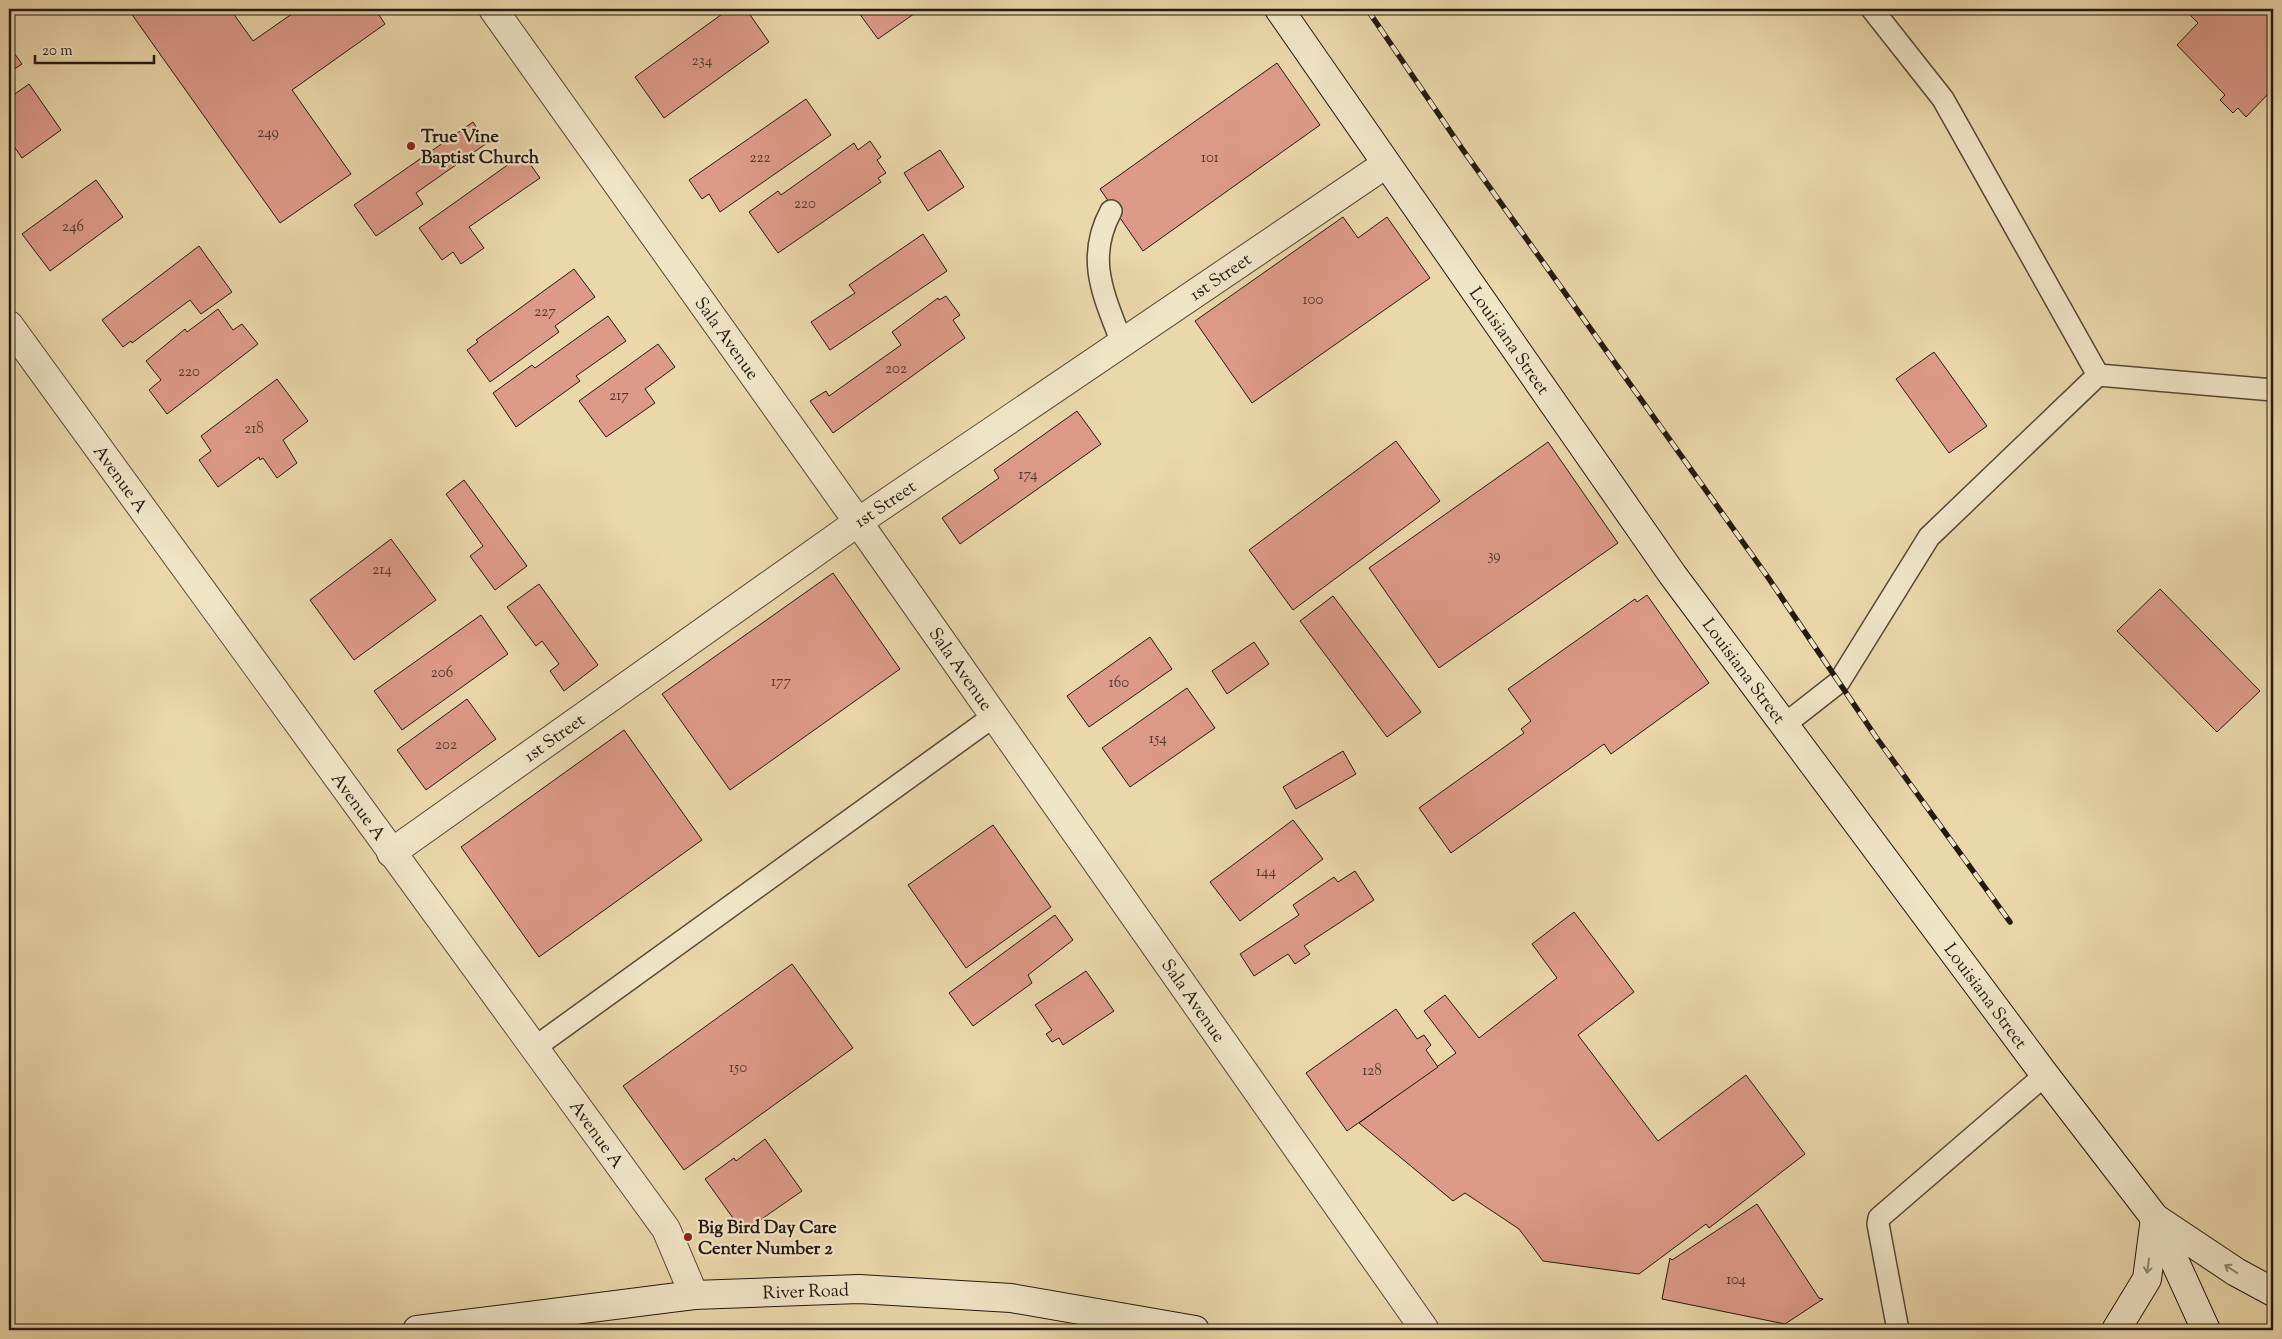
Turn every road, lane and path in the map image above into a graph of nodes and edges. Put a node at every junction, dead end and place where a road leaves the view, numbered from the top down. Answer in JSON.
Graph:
{"nodes":[{"id":1,"x":493,"y":9,"type":"edge"},
{"id":2,"x":1279,"y":9,"type":"edge"},
{"id":3,"x":1872,"y":9,"type":"edge"},
{"id":4,"x":1386,"y":164,"type":"junction"},
{"id":5,"x":1111,"y":211,"type":"dead end"},
{"id":6,"x":9,"y":325,"type":"edge"},
{"id":7,"x":1122,"y":343,"type":"junction"},
{"id":8,"x":2098,"y":375,"type":"junction"},
{"id":9,"x":2273,"y":390,"type":"edge"},
{"id":10,"x":858,"y":522,"type":"junction"},
{"id":11,"x":994,"y":716,"type":"junction"},
{"id":12,"x":1784,"y":725,"type":"junction"},
{"id":13,"x":392,"y":853,"type":"junction"},
{"id":14,"x":534,"y":1048,"type":"junction"},
{"id":15,"x":2045,"y":1075,"type":"junction"},
{"id":16,"x":2155,"y":1218,"type":"junction"},
{"id":17,"x":2273,"y":1292,"type":"edge"},
{"id":18,"x":694,"y":1295,"type":"junction"},
{"id":19,"x":417,"y":1330,"type":"edge"},
{"id":20,"x":1195,"y":1330,"type":"edge"},
{"id":21,"x":1425,"y":1330,"type":"edge"},
{"id":22,"x":1898,"y":1330,"type":"edge"},
{"id":23,"x":2116,"y":1330,"type":"edge"},
{"id":24,"x":2206,"y":1330,"type":"edge"}],
"edges":[{"from":1,"to":10,"type":"street","name":"Sala Avenue"},
{"from":2,"to":4,"type":"street","name":"Louisiana Street"},
{"from":3,"to":8,"type":"lane"},
{"from":4,"to":7,"type":"street","name":"1st Street"},
{"from":4,"to":12,"type":"street","name":"Louisiana Street"},
{"from":5,"to":7,"type":"lane"},
{"from":6,"to":13,"type":"street","name":"Avenue A"},
{"from":7,"to":10,"type":"street","name":"1st Street"},
{"from":8,"to":9,"type":"lane"},
{"from":8,"to":12,"type":"lane"},
{"from":10,"to":11,"type":"street","name":"Sala Avenue"},
{"from":10,"to":13,"type":"street","name":"1st Street"},
{"from":11,"to":14,"type":"lane"},
{"from":11,"to":21,"type":"street","name":"Sala Avenue"},
{"from":12,"to":15,"type":"street","name":"Louisiana Street"},
{"from":13,"to":14,"type":"street","name":"Avenue A"},
{"from":14,"to":18,"type":"street","name":"Avenue A"},
{"from":15,"to":16,"type":"street","name":"Louisiana Street"},
{"from":15,"to":22,"type":"lane"},
{"from":17,"to":16,"type":"street","one_way":true},
{"from":16,"to":23,"type":"street","one_way":true},
{"from":16,"to":24,"type":"street","name":"Louisiana Street"},
{"from":18,"to":19,"type":"street","name":"River Road"},
{"from":18,"to":20,"type":"street","name":"River Road"}]}
